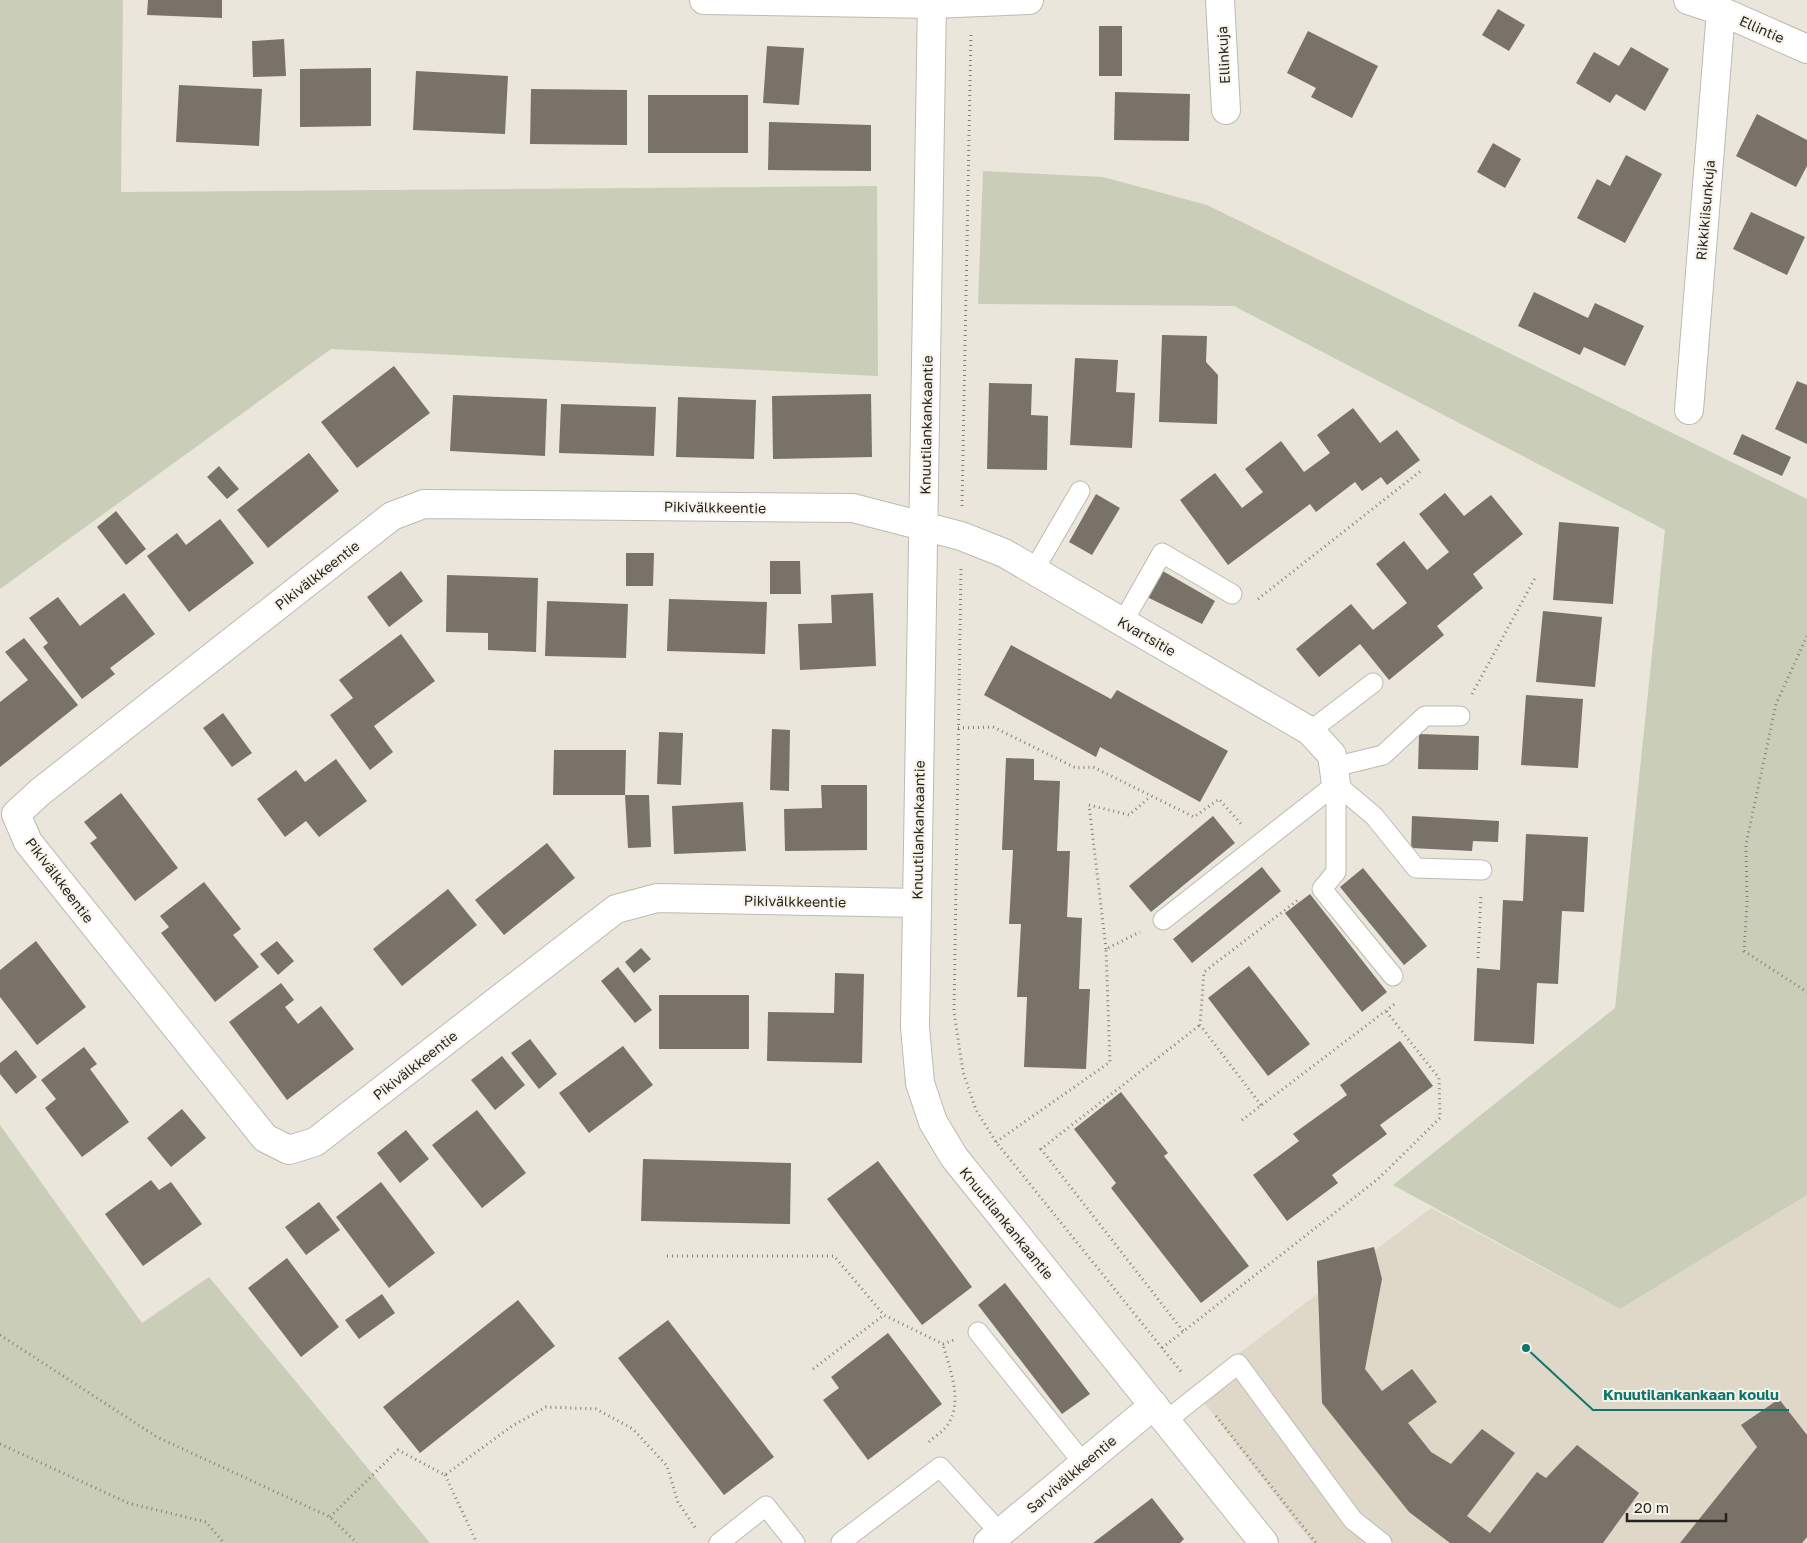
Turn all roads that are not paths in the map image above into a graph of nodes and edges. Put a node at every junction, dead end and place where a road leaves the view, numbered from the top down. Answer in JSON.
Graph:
{"nodes":[{"id":1,"x":704,"y":0,"type":"edge"},
{"id":2,"x":1029,"y":0,"type":"edge"},
{"id":3,"x":1220,"y":0,"type":"edge"},
{"id":4,"x":1688,"y":0,"type":"edge"},
{"id":5,"x":932,"y":2,"type":"edge"},
{"id":6,"x":1721,"y":10,"type":"junction"},
{"id":7,"x":1807,"y":49,"type":"edge"},
{"id":8,"x":1226,"y":110,"type":"dead end"},
{"id":9,"x":1689,"y":410,"type":"dead end"},
{"id":10,"x":1080,"y":490,"type":"dead end"},
{"id":11,"x":924,"y":527,"type":"junction"},
{"id":12,"x":1034,"y":570,"type":"junction"},
{"id":13,"x":1232,"y":594,"type":"road end"},
{"id":14,"x":1123,"y":622,"type":"junction"},
{"id":15,"x":1373,"y":683,"type":"dead end"},
{"id":16,"x":1460,"y":716,"type":"road end"},
{"id":17,"x":1310,"y":731,"type":"junction"},
{"id":18,"x":1335,"y":775,"type":"junction"},
{"id":19,"x":1482,"y":870,"type":"road end"},
{"id":20,"x":917,"y":904,"type":"junction"},
{"id":21,"x":1163,"y":920,"type":"road end"},
{"id":22,"x":1393,"y":976,"type":"road end"},
{"id":23,"x":978,"y":1332,"type":"road end"},
{"id":24,"x":1160,"y":1413,"type":"junction"},
{"id":25,"x":1084,"y":1464,"type":"junction"},
{"id":26,"x":994,"y":1538,"type":"edge"},
{"id":27,"x":841,"y":1542,"type":"dead end"},
{"id":28,"x":719,"y":1543,"type":"edge"},
{"id":29,"x":796,"y":1543,"type":"edge"},
{"id":30,"x":1264,"y":1543,"type":"edge"},
{"id":31,"x":1382,"y":1543,"type":"edge"}],
"edges":[{"from":1,"to":5,"type":"street"},
{"from":2,"to":5,"type":"street"},
{"from":3,"to":8,"type":"street","name":"Ellinkuja"},
{"from":4,"to":6,"type":"street","name":"Ellintie"},
{"from":5,"to":11,"type":"street","name":"Knuutilankankaantie"},
{"from":6,"to":7,"type":"street","name":"Ellintie"},
{"from":6,"to":9,"type":"street","name":"Rikkikiisunkuja"},
{"from":10,"to":12,"type":"lane"},
{"from":11,"to":12,"type":"street","name":"Kvartsitie"},
{"from":11,"to":20,"type":"street","name":"Knuutilankankaantie"},
{"from":11,"to":20,"type":"street","name":"Pikivälkkeentie"},
{"from":12,"to":14,"type":"street","name":"Kvartsitie"},
{"from":13,"to":14,"type":"lane"},
{"from":14,"to":17,"type":"street","name":"Kvartsitie"},
{"from":15,"to":17,"type":"lane"},
{"from":16,"to":18,"type":"lane"},
{"from":17,"to":18,"type":"street","name":"Kvartsitie"},
{"from":18,"to":19,"type":"lane"},
{"from":18,"to":21,"type":"lane"},
{"from":18,"to":22,"type":"lane"},
{"from":20,"to":24,"type":"street","name":"Knuutilankankaantie"},
{"from":23,"to":25,"type":"lane"},
{"from":24,"to":25,"type":"street","name":"Sarvivälkkeentie"},
{"from":24,"to":30,"type":"street","name":"Knuutilankankaantie"},
{"from":24,"to":31,"type":"lane"},
{"from":25,"to":26,"type":"street","name":"Sarvivälkkeentie"},
{"from":26,"to":27,"type":"lane"},
{"from":28,"to":29,"type":"lane"}]}
